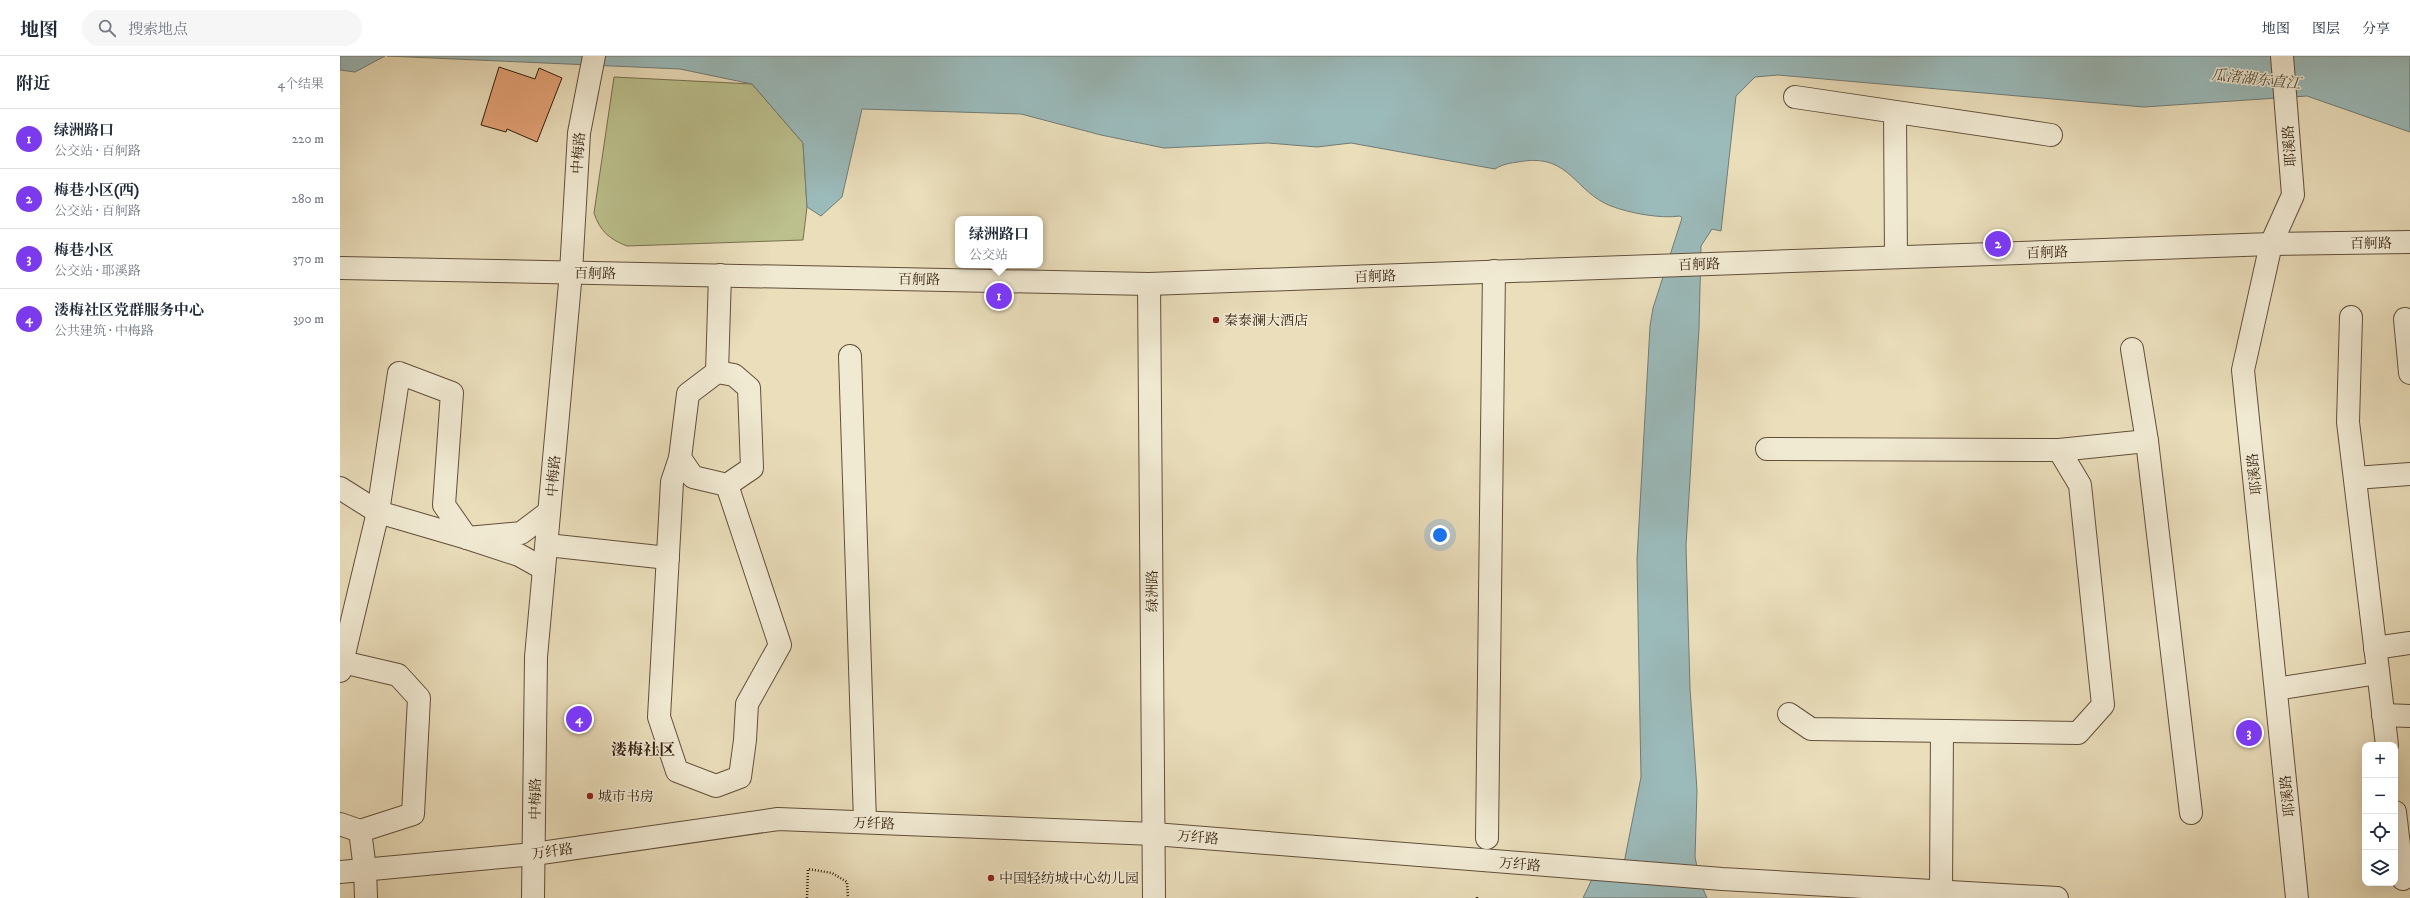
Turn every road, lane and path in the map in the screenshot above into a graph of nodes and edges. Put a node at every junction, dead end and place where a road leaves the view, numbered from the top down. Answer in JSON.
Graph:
{"nodes":[{"id":1,"x":594,"y":56,"type":"edge"},
{"id":2,"x":2282,"y":56,"type":"edge"},
{"id":3,"x":1795,"y":97,"type":"dead end"},
{"id":4,"x":1895,"y":113,"type":"junction"},
{"id":5,"x":2051,"y":135,"type":"dead end"},
{"id":6,"x":2410,"y":242,"type":"edge"},
{"id":7,"x":2271,"y":244,"type":"junction"},
{"id":8,"x":1896,"y":257,"type":"junction"},
{"id":9,"x":342,"y":268,"type":"edge"},
{"id":10,"x":1494,"y":271,"type":"junction"},
{"id":11,"x":571,"y":272,"type":"junction"},
{"id":12,"x":720,"y":275,"type":"junction"},
{"id":13,"x":1149,"y":284,"type":"junction"},
{"id":14,"x":2351,"y":317,"type":"dead end"},
{"id":15,"x":2405,"y":319,"type":"dead end"},
{"id":16,"x":2132,"y":349,"type":"dead end"},
{"id":17,"x":850,"y":356,"type":"dead end"},
{"id":18,"x":717,"y":372,"type":"junction"},
{"id":19,"x":2410,"y":373,"type":"edge"},
{"id":20,"x":2147,"y":442,"type":"junction"},
{"id":21,"x":1767,"y":449,"type":"dead end"},
{"id":22,"x":2059,"y":450,"type":"junction"},
{"id":23,"x":680,"y":458,"type":"junction"},
{"id":24,"x":2410,"y":474,"type":"edge"},
{"id":25,"x":2355,"y":478,"type":"junction"},
{"id":26,"x":727,"y":485,"type":"junction"},
{"id":27,"x":340,"y":488,"type":"edge"},
{"id":28,"x":378,"y":512,"type":"junction"},
{"id":29,"x":550,"y":512,"type":"junction"},
{"id":30,"x":467,"y":538,"type":"junction"},
{"id":31,"x":546,"y":545,"type":"junction"},
{"id":32,"x":668,"y":558,"type":"junction"},
{"id":33,"x":544,"y":569,"type":"junction"},
{"id":34,"x":2410,"y":643,"type":"edge"},
{"id":35,"x":2375,"y":648,"type":"junction"},
{"id":36,"x":341,"y":666,"type":"edge"},
{"id":37,"x":2378,"y":673,"type":"junction"},
{"id":38,"x":2276,"y":689,"type":"junction"},
{"id":39,"x":1789,"y":714,"type":"dead end"},
{"id":40,"x":2383,"y":715,"type":"junction"},
{"id":41,"x":2410,"y":716,"type":"edge"},
{"id":42,"x":1942,"y":731,"type":"junction"},
{"id":43,"x":2387,"y":742,"type":"edge"},
{"id":44,"x":2191,"y":813,"type":"dead end"},
{"id":45,"x":2395,"y":814,"type":"edge"},
{"id":46,"x":865,"y":822,"type":"junction"},
{"id":47,"x":340,"y":824,"type":"edge"},
{"id":48,"x":360,"y":831,"type":"junction"},
{"id":49,"x":1154,"y":834,"type":"junction"},
{"id":50,"x":1487,"y":838,"type":"dead end"},
{"id":51,"x":534,"y":854,"type":"junction"},
{"id":52,"x":365,"y":869,"type":"junction"},
{"id":53,"x":340,"y":872,"type":"edge"},
{"id":54,"x":2403,"y":880,"type":"dead end"},
{"id":55,"x":1941,"y":892,"type":"junction"},
{"id":56,"x":2008,"y":897,"type":"edge"},
{"id":57,"x":366,"y":898,"type":"edge"},
{"id":58,"x":533,"y":898,"type":"edge"},
{"id":59,"x":807,"y":898,"type":"edge"},
{"id":60,"x":848,"y":898,"type":"edge"},
{"id":61,"x":1154,"y":898,"type":"edge"},
{"id":62,"x":2057,"y":898,"type":"edge"},
{"id":63,"x":2297,"y":898,"type":"edge"}],
"edges":[{"from":1,"to":11,"type":"street","name":"中梅路"},
{"from":2,"to":7,"type":"street","name":"耶溪路"},
{"from":3,"to":4,"type":"street"},
{"from":4,"to":5,"type":"street"},
{"from":4,"to":8,"type":"street"},
{"from":6,"to":7,"type":"street","name":"百舸路"},
{"from":7,"to":8,"type":"street","name":"百舸路"},
{"from":7,"to":38,"type":"street","name":"耶溪路"},
{"from":8,"to":10,"type":"street","name":"百舸路"},
{"from":9,"to":11,"type":"street","name":"百舸路"},
{"from":10,"to":13,"type":"street","name":"百舸路"},
{"from":10,"to":50,"type":"street"},
{"from":11,"to":12,"type":"street","name":"百舸路"},
{"from":11,"to":29,"type":"street","name":"中梅路"},
{"from":12,"to":13,"type":"street","name":"百舸路"},
{"from":12,"to":18,"type":"street"},
{"from":13,"to":49,"type":"street","name":"绿洲路"},
{"from":14,"to":25,"type":"street"},
{"from":15,"to":19,"type":"street"},
{"from":16,"to":20,"type":"street"},
{"from":17,"to":46,"type":"street"},
{"from":18,"to":23,"type":"street"},
{"from":18,"to":26,"type":"street"},
{"from":20,"to":22,"type":"street"},
{"from":20,"to":44,"type":"street"},
{"from":21,"to":22,"type":"street"},
{"from":22,"to":42,"type":"street"},
{"from":23,"to":26,"type":"street"},
{"from":23,"to":32,"type":"street"},
{"from":24,"to":25,"type":"street"},
{"from":25,"to":35,"type":"street"},
{"from":26,"to":32,"type":"street"},
{"from":27,"to":28,"type":"street"},
{"from":28,"to":30,"type":"street"},
{"from":28,"to":30,"type":"street"},
{"from":28,"to":36,"type":"street"},
{"from":29,"to":30,"type":"street"},
{"from":29,"to":31,"type":"street","name":"中梅路"},
{"from":30,"to":33,"type":"street"},
{"from":31,"to":32,"type":"street"},
{"from":31,"to":33,"type":"street","name":"中梅路"},
{"from":33,"to":51,"type":"street","name":"中梅路"},
{"from":34,"to":35,"type":"street"},
{"from":35,"to":37,"type":"street"},
{"from":36,"to":48,"type":"street"},
{"from":37,"to":38,"type":"street"},
{"from":37,"to":40,"type":"street"},
{"from":38,"to":63,"type":"street","name":"耶溪路"},
{"from":39,"to":42,"type":"street"},
{"from":40,"to":41,"type":"street"},
{"from":40,"to":43,"type":"street"},
{"from":42,"to":55,"type":"street"},
{"from":45,"to":54,"type":"street"},
{"from":46,"to":49,"type":"street","name":"万纤路"},
{"from":46,"to":51,"type":"street","name":"万纤路"},
{"from":47,"to":48,"type":"street"},
{"from":48,"to":52,"type":"street"},
{"from":49,"to":55,"type":"street","name":"万纤路"},
{"from":49,"to":61,"type":"street","name":"绿洲路"},
{"from":51,"to":52,"type":"street","name":"万纤路"},
{"from":51,"to":58,"type":"street","name":"中梅路"},
{"from":52,"to":53,"type":"street","name":"万纤路"},
{"from":52,"to":57,"type":"street"},
{"from":55,"to":56,"type":"street","name":"万纤路"},
{"from":56,"to":62,"type":"street","name":"万纤路"},
{"from":59,"to":60,"type":"path"}]}
